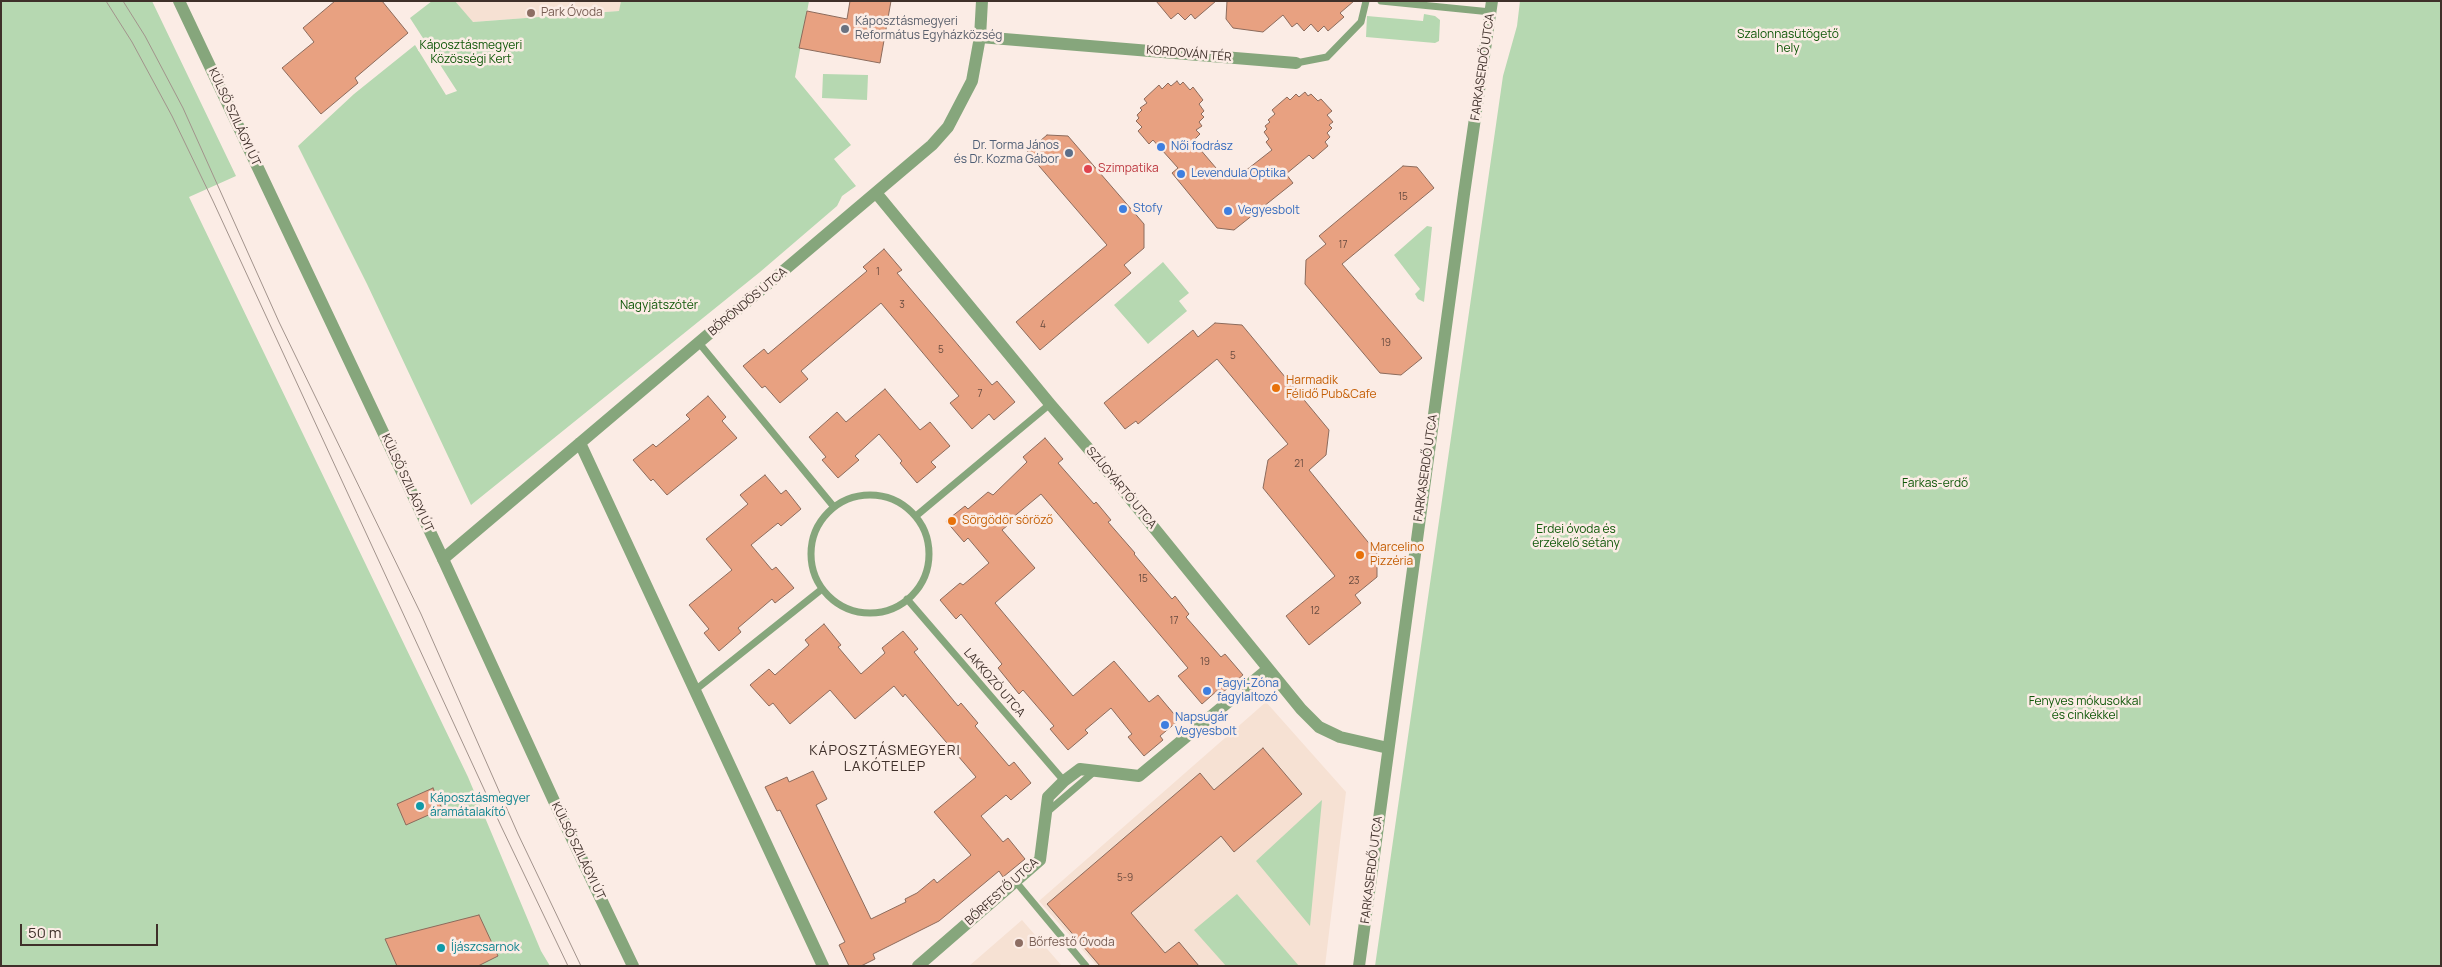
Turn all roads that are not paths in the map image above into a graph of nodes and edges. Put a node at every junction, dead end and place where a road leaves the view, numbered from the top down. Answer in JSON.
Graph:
{"nodes":[{"id":1,"x":179,"y":1,"type":"edge"},
{"id":2,"x":982,"y":1,"type":"edge"},
{"id":3,"x":1366,"y":1,"type":"edge"},
{"id":4,"x":1381,"y":1,"type":"edge"},
{"id":5,"x":1492,"y":7,"type":"edge"},
{"id":6,"x":980,"y":37,"type":"junction"},
{"id":7,"x":1296,"y":63,"type":"joint"},
{"id":8,"x":877,"y":194,"type":"junction"},
{"id":9,"x":699,"y":343,"type":"junction"},
{"id":10,"x":1050,"y":404,"type":"junction"},
{"id":11,"x":580,"y":443,"type":"junction"},
{"id":12,"x":834,"y":507,"type":"junction"},
{"id":13,"x":916,"y":516,"type":"junction"},
{"id":14,"x":443,"y":559,"type":"junction"},
{"id":15,"x":822,"y":589,"type":"junction"},
{"id":16,"x":907,"y":599,"type":"junction"},
{"id":17,"x":1268,"y":669,"type":"junction"},
{"id":18,"x":694,"y":691,"type":"junction"},
{"id":19,"x":1388,"y":748,"type":"junction"},
{"id":20,"x":1096,"y":771,"type":"junction"},
{"id":21,"x":1064,"y":781,"type":"junction"},
{"id":22,"x":1046,"y":813,"type":"junction"},
{"id":23,"x":1016,"y":882,"type":"junction"},
{"id":24,"x":634,"y":966,"type":"edge"},
{"id":25,"x":823,"y":966,"type":"edge"},
{"id":26,"x":918,"y":966,"type":"edge"},
{"id":27,"x":1086,"y":966,"type":"edge"},
{"id":28,"x":1359,"y":966,"type":"edge"}],
"edges":[{"from":1,"to":14,"type":"street","name":"KÜLSŐ SZILÁGYI ÚT"},
{"from":2,"to":6,"type":"street","name":"BŐRÖNDÖS UTCA"},
{"from":3,"to":7,"type":"lane","name":"KORDOVÁN TÉR"},
{"from":4,"to":5,"type":"lane"},
{"from":5,"to":19,"type":"street","name":"FARKASERDŐ UTCA"},
{"from":6,"to":7,"type":"street","name":"KORDOVÁN TÉR"},
{"from":6,"to":8,"type":"street","name":"BŐRÖNDÖS UTCA"},
{"from":8,"to":9,"type":"street","name":"BŐRÖNDÖS UTCA"},
{"from":8,"to":10,"type":"street","name":"SZÍJGYÁRTÓ UTCA"},
{"from":9,"to":11,"type":"street","name":"BŐRÖNDÖS UTCA"},
{"from":9,"to":12,"type":"lane"},
{"from":10,"to":13,"type":"lane"},
{"from":10,"to":17,"type":"street","name":"SZÍJGYÁRTÓ UTCA"},
{"from":11,"to":14,"type":"street","name":"BŐRÖNDÖS UTCA"},
{"from":11,"to":18,"type":"street"},
{"from":12,"to":13,"type":"lane"},
{"from":12,"to":15,"type":"lane"},
{"from":13,"to":16,"type":"lane"},
{"from":14,"to":24,"type":"street","name":"KÜLSŐ SZILÁGYI ÚT"},
{"from":15,"to":16,"type":"lane"},
{"from":15,"to":18,"type":"lane"},
{"from":16,"to":21,"type":"lane","name":"LAKKOZÓ UTCA"},
{"from":17,"to":19,"type":"street","name":"SZÍJGYÁRTÓ UTCA"},
{"from":17,"to":20,"type":"street","name":"BŐRFESTŐ UTCA"},
{"from":18,"to":25,"type":"street"},
{"from":19,"to":28,"type":"street","name":"FARKASERDŐ UTCA"},
{"from":20,"to":21,"type":"street","name":"BŐRFESTŐ UTCA"},
{"from":20,"to":22,"type":"lane"},
{"from":21,"to":22,"type":"street","name":"BŐRFESTŐ UTCA"},
{"from":22,"to":23,"type":"street","name":"BŐRFESTŐ UTCA"},
{"from":23,"to":26,"type":"street","name":"BŐRFESTŐ UTCA"},
{"from":23,"to":27,"type":"lane"}]}
